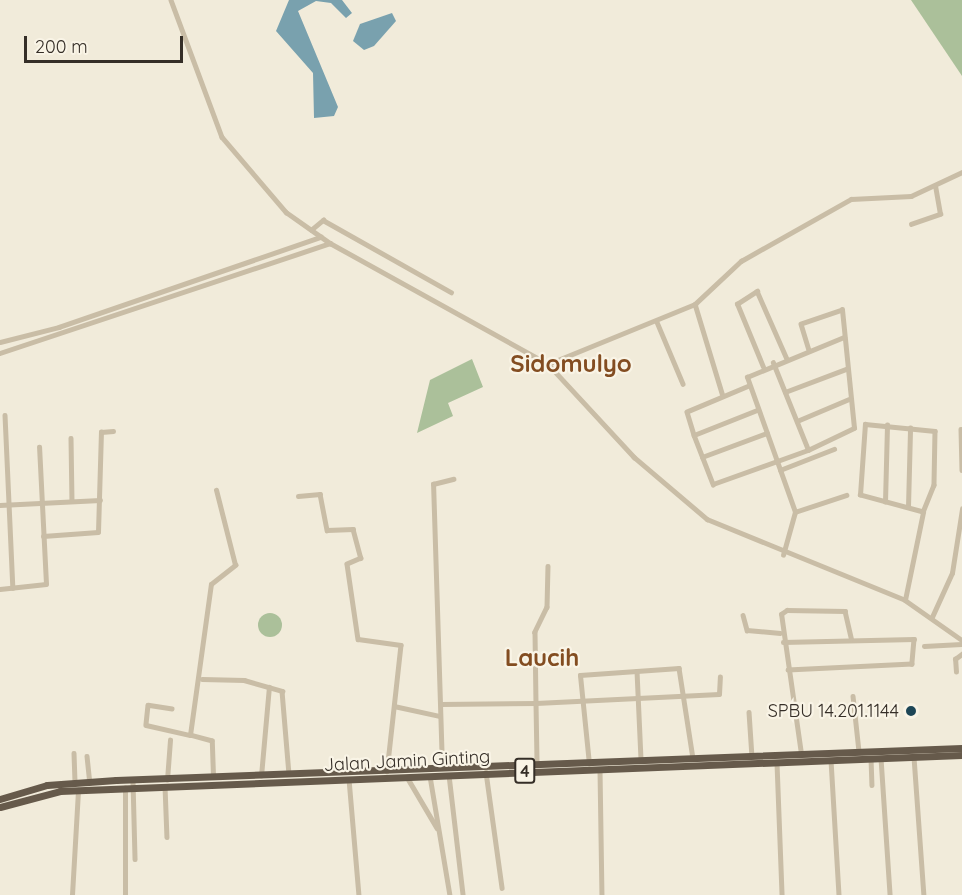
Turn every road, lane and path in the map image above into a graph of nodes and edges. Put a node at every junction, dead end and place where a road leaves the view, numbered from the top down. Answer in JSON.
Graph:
{"nodes":[{"id":1,"x":171,"y":0,"type":"edge"},
{"id":2,"x":962,"y":172,"type":"edge"},
{"id":3,"x":935,"y":187,"type":"junction"},
{"id":4,"x":911,"y":224,"type":"dead end"},
{"id":5,"x":311,"y":230,"type":"junction"},
{"id":6,"x":321,"y":237,"type":"junction"},
{"id":7,"x":330,"y":243,"type":"junction"},
{"id":8,"x":451,"y":292,"type":"dead end"},
{"id":9,"x":157,"y":294,"type":"junction"},
{"id":10,"x":160,"y":302,"type":"junction"},
{"id":11,"x":695,"y":304,"type":"junction"},
{"id":12,"x":657,"y":322,"type":"junction"},
{"id":13,"x":844,"y":337,"type":"junction"},
{"id":14,"x":1,"y":342,"type":"edge"},
{"id":15,"x":810,"y":350,"type":"junction"},
{"id":16,"x":3,"y":352,"type":"edge"},
{"id":17,"x":787,"y":359,"type":"junction"},
{"id":18,"x":773,"y":363,"type":"junction"},
{"id":19,"x":548,"y":364,"type":"junction"},
{"id":20,"x":763,"y":367,"type":"junction"},
{"id":21,"x":846,"y":369,"type":"junction"},
{"id":22,"x":682,"y":384,"type":"dead end"},
{"id":23,"x":749,"y":386,"type":"junction"},
{"id":24,"x":785,"y":392,"type":"junction"},
{"id":25,"x":723,"y":396,"type":"junction"},
{"id":26,"x":849,"y":399,"type":"junction"},
{"id":27,"x":757,"y":410,"type":"junction"},
{"id":28,"x":4,"y":416,"type":"dead end"},
{"id":29,"x":797,"y":421,"type":"junction"},
{"id":30,"x":887,"y":425,"type":"junction"},
{"id":31,"x":910,"y":428,"type":"junction"},
{"id":32,"x":961,"y":429,"type":"edge"},
{"id":33,"x":113,"y":431,"type":"dead end"},
{"id":34,"x":767,"y":434,"type":"junction"},
{"id":35,"x":694,"y":435,"type":"junction"},
{"id":36,"x":71,"y":438,"type":"dead end"},
{"id":37,"x":39,"y":447,"type":"dead end"},
{"id":38,"x":834,"y":449,"type":"dead end"},
{"id":39,"x":808,"y":450,"type":"junction"},
{"id":40,"x":702,"y":457,"type":"junction"},
{"id":41,"x":778,"y":462,"type":"junction"},
{"id":42,"x":780,"y":470,"type":"junction"},
{"id":43,"x":962,"y":470,"type":"edge"},
{"id":44,"x":453,"y":479,"type":"dead end"},
{"id":45,"x":216,"y":490,"type":"dead end"},
{"id":46,"x":846,"y":495,"type":"dead end"},
{"id":47,"x":298,"y":496,"type":"dead end"},
{"id":48,"x":72,"y":500,"type":"junction"},
{"id":49,"x":100,"y":500,"type":"junction"},
{"id":50,"x":885,"y":502,"type":"junction"},
{"id":51,"x":40,"y":503,"type":"junction"},
{"id":52,"x":0,"y":505,"type":"edge"},
{"id":53,"x":10,"y":505,"type":"junction"},
{"id":54,"x":908,"y":507,"type":"junction"},
{"id":55,"x":962,"y":509,"type":"edge"},
{"id":56,"x":795,"y":512,"type":"junction"},
{"id":57,"x":923,"y":512,"type":"junction"},
{"id":58,"x":43,"y":536,"type":"junction"},
{"id":59,"x":783,"y":555,"type":"junction"},
{"id":60,"x":955,"y":556,"type":"junction"},
{"id":61,"x":962,"y":556,"type":"edge"},
{"id":62,"x":548,"y":566,"type":"dead end"},
{"id":63,"x":14,"y":588,"type":"junction"},
{"id":64,"x":0,"y":589,"type":"edge"},
{"id":65,"x":905,"y":600,"type":"junction"},
{"id":66,"x":743,"y":615,"type":"dead end"},
{"id":67,"x":932,"y":616,"type":"junction"},
{"id":68,"x":780,"y":633,"type":"junction"},
{"id":69,"x":851,"y":638,"type":"junction"},
{"id":70,"x":783,"y":642,"type":"junction"},
{"id":71,"x":962,"y":642,"type":"edge"},
{"id":72,"x":924,"y":646,"type":"dead end"},
{"id":73,"x":962,"y":654,"type":"edge"},
{"id":74,"x":788,"y":670,"type":"junction"},
{"id":75,"x":637,"y":671,"type":"junction"},
{"id":76,"x":956,"y":672,"type":"dead end"},
{"id":77,"x":720,"y":677,"type":"dead end"},
{"id":78,"x":202,"y":678,"type":"junction"},
{"id":79,"x":269,"y":687,"type":"junction"},
{"id":80,"x":686,"y":695,"type":"junction"},
{"id":81,"x":853,"y":696,"type":"dead end"},
{"id":82,"x":637,"y":700,"type":"junction"},
{"id":83,"x":582,"y":702,"type":"junction"},
{"id":84,"x":536,"y":703,"type":"junction"},
{"id":85,"x":441,"y":704,"type":"junction"},
{"id":86,"x":394,"y":706,"type":"junction"},
{"id":87,"x":172,"y":709,"type":"dead end"},
{"id":88,"x":749,"y":712,"type":"dead end"},
{"id":89,"x":440,"y":716,"type":"junction"},
{"id":90,"x":190,"y":735,"type":"junction"},
{"id":91,"x":170,"y":740,"type":"dead end"},
{"id":92,"x":962,"y":748,"type":"edge"},
{"id":93,"x":859,"y":752,"type":"junction"},
{"id":94,"x":74,"y":753,"type":"dead end"},
{"id":95,"x":962,"y":755,"type":"edge"},
{"id":96,"x":87,"y":756,"type":"dead end"},
{"id":97,"x":801,"y":756,"type":"junction"},
{"id":98,"x":752,"y":757,"type":"junction"},
{"id":99,"x":914,"y":757,"type":"junction"},
{"id":100,"x":693,"y":758,"type":"junction"},
{"id":101,"x":871,"y":758,"type":"junction"},
{"id":102,"x":881,"y":758,"type":"junction"},
{"id":103,"x":641,"y":760,"type":"junction"},
{"id":104,"x":831,"y":760,"type":"junction"},
{"id":105,"x":537,"y":762,"type":"junction"},
{"id":106,"x":777,"y":763,"type":"junction"},
{"id":107,"x":589,"y":766,"type":"junction"},
{"id":108,"x":442,"y":768,"type":"junction"},
{"id":109,"x":600,"y":770,"type":"junction"},
{"id":110,"x":387,"y":771,"type":"junction"},
{"id":111,"x":486,"y":772,"type":"junction"},
{"id":112,"x":289,"y":775,"type":"junction"},
{"id":113,"x":448,"y":775,"type":"junction"},
{"id":114,"x":261,"y":776,"type":"junction"},
{"id":115,"x":430,"y":776,"type":"junction"},
{"id":116,"x":407,"y":777,"type":"junction"},
{"id":117,"x":213,"y":778,"type":"junction"},
{"id":118,"x":349,"y":779,"type":"junction"},
{"id":119,"x":90,"y":783,"type":"junction"},
{"id":120,"x":166,"y":783,"type":"junction"},
{"id":121,"x":872,"y":785,"type":"dead end"},
{"id":122,"x":130,"y":786,"type":"junction"},
{"id":123,"x":77,"y":787,"type":"junction"},
{"id":124,"x":0,"y":799,"type":"edge"},
{"id":125,"x":0,"y":807,"type":"edge"},
{"id":126,"x":438,"y":831,"type":"junction"},
{"id":127,"x":167,"y":837,"type":"dead end"},
{"id":128,"x":135,"y":859,"type":"dead end"},
{"id":129,"x":502,"y":888,"type":"dead end"},
{"id":130,"x":72,"y":895,"type":"edge"},
{"id":131,"x":125,"y":895,"type":"edge"},
{"id":132,"x":359,"y":895,"type":"edge"},
{"id":133,"x":450,"y":895,"type":"edge"},
{"id":134,"x":463,"y":895,"type":"edge"},
{"id":135,"x":602,"y":895,"type":"edge"},
{"id":136,"x":782,"y":895,"type":"edge"},
{"id":137,"x":839,"y":895,"type":"edge"},
{"id":138,"x":890,"y":895,"type":"edge"},
{"id":139,"x":924,"y":895,"type":"edge"}],
"edges":[{"from":1,"to":5,"type":"street"},
{"from":2,"to":3,"type":"street"},
{"from":3,"to":4,"type":"street"},
{"from":3,"to":11,"type":"street"},
{"from":5,"to":6,"type":"street"},
{"from":5,"to":8,"type":"street"},
{"from":6,"to":7,"type":"street"},
{"from":6,"to":9,"type":"street"},
{"from":7,"to":10,"type":"street"},
{"from":7,"to":19,"type":"street"},
{"from":9,"to":10,"type":"street"},
{"from":9,"to":14,"type":"street"},
{"from":10,"to":16,"type":"street"},
{"from":11,"to":12,"type":"street"},
{"from":11,"to":25,"type":"street"},
{"from":12,"to":19,"type":"street"},
{"from":12,"to":22,"type":"street"},
{"from":13,"to":15,"type":"street"},
{"from":13,"to":15,"type":"street"},
{"from":13,"to":21,"type":"street"},
{"from":14,"to":16,"type":"street"},
{"from":15,"to":17,"type":"street"},
{"from":17,"to":18,"type":"street"},
{"from":17,"to":20,"type":"street"},
{"from":18,"to":20,"type":"street"},
{"from":18,"to":24,"type":"street"},
{"from":19,"to":59,"type":"street"},
{"from":20,"to":23,"type":"street"},
{"from":21,"to":24,"type":"street"},
{"from":21,"to":26,"type":"street"},
{"from":23,"to":25,"type":"street"},
{"from":23,"to":27,"type":"street"},
{"from":24,"to":29,"type":"street"},
{"from":25,"to":35,"type":"street"},
{"from":26,"to":29,"type":"street"},
{"from":26,"to":39,"type":"street"},
{"from":27,"to":34,"type":"street"},
{"from":27,"to":35,"type":"street"},
{"from":28,"to":53,"type":"street"},
{"from":29,"to":39,"type":"street"},
{"from":30,"to":31,"type":"street"},
{"from":30,"to":50,"type":"street"},
{"from":30,"to":50,"type":"street"},
{"from":31,"to":54,"type":"street"},
{"from":31,"to":57,"type":"street"},
{"from":32,"to":43,"type":"street"},
{"from":33,"to":49,"type":"street"},
{"from":34,"to":40,"type":"street"},
{"from":34,"to":41,"type":"street"},
{"from":35,"to":40,"type":"street"},
{"from":36,"to":48,"type":"street"},
{"from":37,"to":51,"type":"street"},
{"from":38,"to":42,"type":"street"},
{"from":39,"to":41,"type":"street"},
{"from":40,"to":41,"type":"street"},
{"from":41,"to":42,"type":"street"},
{"from":42,"to":56,"type":"street"},
{"from":44,"to":85,"type":"street"},
{"from":45,"to":78,"type":"street"},
{"from":46,"to":56,"type":"street"},
{"from":47,"to":86,"type":"street"},
{"from":48,"to":49,"type":"street"},
{"from":48,"to":51,"type":"street"},
{"from":49,"to":58,"type":"street"},
{"from":50,"to":54,"type":"street"},
{"from":51,"to":53,"type":"street"},
{"from":51,"to":58,"type":"street"},
{"from":52,"to":53,"type":"street"},
{"from":53,"to":63,"type":"street"},
{"from":54,"to":57,"type":"street"},
{"from":55,"to":60,"type":"street"},
{"from":56,"to":59,"type":"street"},
{"from":57,"to":65,"type":"street"},
{"from":58,"to":63,"type":"street"},
{"from":59,"to":65,"type":"street"},
{"from":60,"to":61,"type":"street"},
{"from":60,"to":67,"type":"street"},
{"from":62,"to":84,"type":"street"},
{"from":63,"to":64,"type":"street"},
{"from":65,"to":67,"type":"street"},
{"from":66,"to":68,"type":"street"},
{"from":67,"to":71,"type":"street"},
{"from":68,"to":69,"type":"street"},
{"from":68,"to":70,"type":"street"},
{"from":69,"to":70,"type":"street"},
{"from":69,"to":74,"type":"street"},
{"from":70,"to":74,"type":"street"},
{"from":71,"to":72,"type":"street"},
{"from":73,"to":76,"type":"street"},
{"from":74,"to":97,"type":"street"},
{"from":75,"to":80,"type":"street"},
{"from":75,"to":82,"type":"street"},
{"from":75,"to":83,"type":"street"},
{"from":77,"to":80,"type":"street"},
{"from":78,"to":79,"type":"street"},
{"from":78,"to":90,"type":"street"},
{"from":79,"to":112,"type":"street"},
{"from":79,"to":114,"type":"street"},
{"from":80,"to":82,"type":"street"},
{"from":80,"to":100,"type":"street"},
{"from":81,"to":93,"type":"street"},
{"from":82,"to":83,"type":"street"},
{"from":82,"to":103,"type":"street"},
{"from":83,"to":84,"type":"street"},
{"from":83,"to":107,"type":"street"},
{"from":84,"to":85,"type":"street"},
{"from":84,"to":105,"type":"street"},
{"from":85,"to":89,"type":"street"},
{"from":86,"to":89,"type":"street"},
{"from":86,"to":110,"type":"street"},
{"from":87,"to":90,"type":"street"},
{"from":88,"to":98,"type":"street"},
{"from":89,"to":108,"type":"street"},
{"from":90,"to":117,"type":"street"},
{"from":91,"to":120,"type":"street"},
{"from":92,"to":93,"type":"highway","name":"Jalan Jamin Ginting","number":"4"},
{"from":93,"to":97,"type":"highway","name":"Jalan Jamin Ginting","number":"4"},
{"from":94,"to":123,"type":"street"},
{"from":95,"to":99,"type":"highway","name":"Jalan Jamin Ginting","number":"4"},
{"from":96,"to":119,"type":"street"},
{"from":97,"to":98,"type":"highway","name":"Jalan Jamin Ginting","number":"4"},
{"from":98,"to":100,"type":"highway","name":"Jalan Jamin Ginting","number":"4"},
{"from":99,"to":102,"type":"highway","name":"Jalan Jamin Ginting","number":"4"},
{"from":99,"to":139,"type":"street"},
{"from":100,"to":103,"type":"highway","name":"Jalan Jamin Ginting","number":"4"},
{"from":101,"to":102,"type":"highway","name":"Jalan Jamin Ginting","number":"4"},
{"from":101,"to":104,"type":"highway","name":"Jalan Jamin Ginting","number":"4"},
{"from":101,"to":121,"type":"street"},
{"from":102,"to":138,"type":"street"},
{"from":103,"to":107,"type":"highway","name":"Jalan Jamin Ginting","number":"4"},
{"from":104,"to":106,"type":"highway","name":"Jalan Jamin Ginting","number":"4"},
{"from":104,"to":137,"type":"street"},
{"from":105,"to":107,"type":"highway","name":"Jalan Jamin Ginting","number":"4"},
{"from":105,"to":108,"type":"highway","name":"Jalan Jamin Ginting","number":"4"},
{"from":106,"to":109,"type":"highway","name":"Jalan Jamin Ginting","number":"4"},
{"from":106,"to":136,"type":"street"},
{"from":107,"to":109,"type":"highway","name":"Jalan Jamin Ginting","number":"4"},
{"from":107,"to":111,"type":"highway","name":"Jalan Jamin Ginting","number":"4"},
{"from":108,"to":110,"type":"highway","name":"Jalan Jamin Ginting","number":"4"},
{"from":109,"to":135,"type":"street"},
{"from":110,"to":112,"type":"highway","name":"Jalan Jamin Ginting","number":"4"},
{"from":111,"to":113,"type":"highway","name":"Jalan Jamin Ginting","number":"4"},
{"from":111,"to":129,"type":"street"},
{"from":112,"to":114,"type":"highway","name":"Jalan Jamin Ginting","number":"4"},
{"from":113,"to":115,"type":"highway","name":"Jalan Jamin Ginting","number":"4"},
{"from":113,"to":134,"type":"street"},
{"from":114,"to":117,"type":"highway","name":"Jalan Jamin Ginting","number":"4"},
{"from":115,"to":116,"type":"highway","name":"Jalan Jamin Ginting","number":"4"},
{"from":115,"to":126,"type":"street"},
{"from":116,"to":118,"type":"highway","name":"Jalan Jamin Ginting","number":"4"},
{"from":116,"to":126,"type":"street"},
{"from":117,"to":120,"type":"highway","name":"Jalan Jamin Ginting","number":"4"},
{"from":118,"to":120,"type":"highway","name":"Jalan Jamin Ginting","number":"4"},
{"from":118,"to":132,"type":"street"},
{"from":119,"to":122,"type":"highway","name":"Jalan Jamin Ginting","number":"4"},
{"from":119,"to":123,"type":"highway","name":"Jalan Jamin Ginting","number":"4"},
{"from":120,"to":122,"type":"highway","name":"Jalan Jamin Ginting","number":"4"},
{"from":120,"to":127,"type":"street"},
{"from":122,"to":123,"type":"highway","name":"Jalan Jamin Ginting","number":"4"},
{"from":122,"to":128,"type":"street"},
{"from":122,"to":131,"type":"street"},
{"from":123,"to":124,"type":"highway","name":"Jalan Jamin Ginting","number":"4"},
{"from":123,"to":125,"type":"highway","name":"Jalan Jamin Ginting","number":"4"},
{"from":123,"to":130,"type":"street"},
{"from":126,"to":133,"type":"street"}]}
